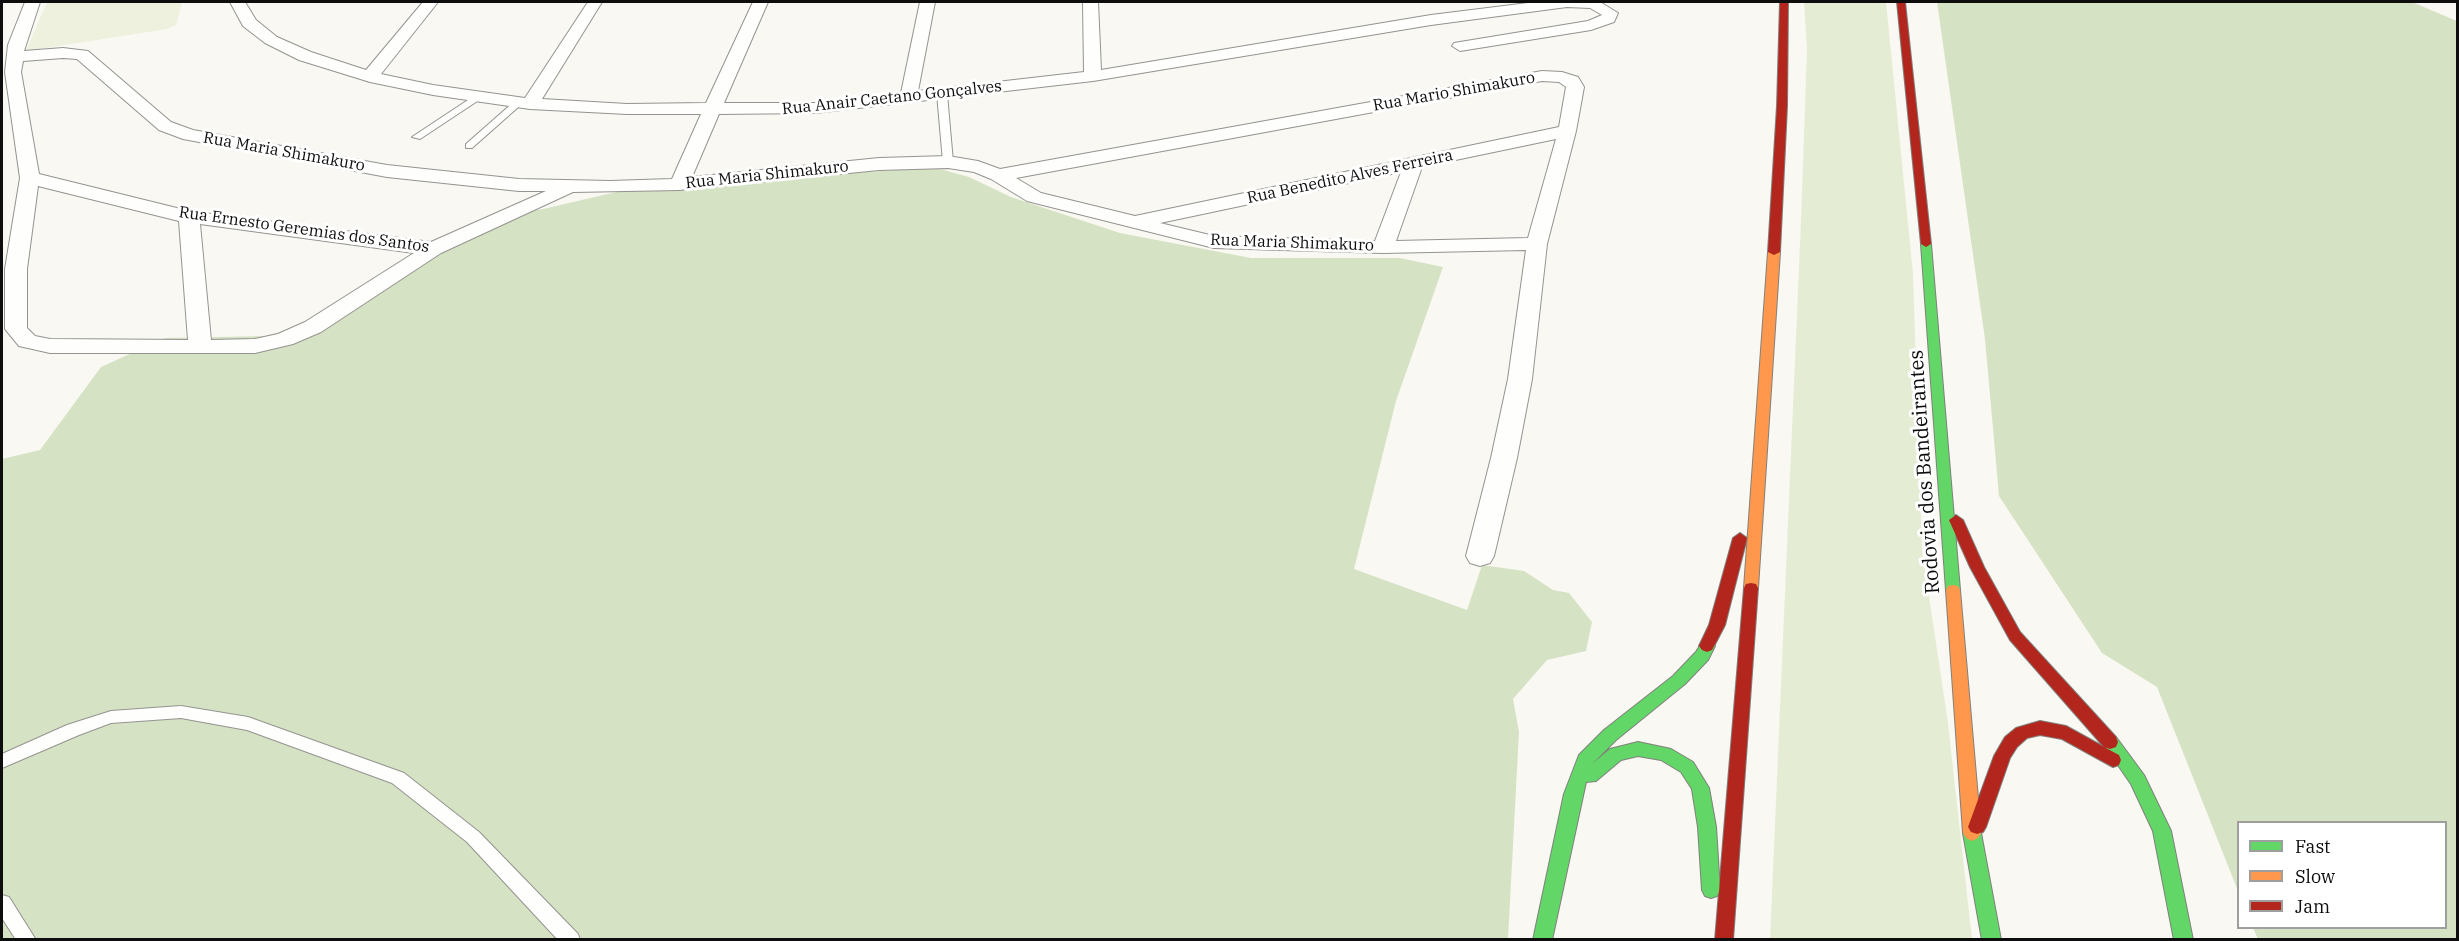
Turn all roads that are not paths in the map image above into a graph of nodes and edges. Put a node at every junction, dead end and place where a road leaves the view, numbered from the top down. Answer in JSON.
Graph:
{"nodes":[{"id":1,"x":32,"y":2,"type":"edge"},
{"id":2,"x":238,"y":2,"type":"edge"},
{"id":3,"x":431,"y":2,"type":"edge"},
{"id":4,"x":595,"y":2,"type":"edge"},
{"id":5,"x":760,"y":2,"type":"edge"},
{"id":6,"x":927,"y":2,"type":"edge"},
{"id":7,"x":1090,"y":2,"type":"edge"},
{"id":8,"x":1567,"y":2,"type":"edge"},
{"id":9,"x":1784,"y":2,"type":"edge"},
{"id":10,"x":1901,"y":2,"type":"edge"},
{"id":11,"x":1460,"y":46,"type":"dead end"},
{"id":12,"x":10,"y":69,"type":"edge"},
{"id":13,"x":1093,"y":76,"type":"junction"},
{"id":14,"x":370,"y":77,"type":"junction"},
{"id":15,"x":942,"y":94,"type":"junction"},
{"id":16,"x":480,"y":96,"type":"junction"},
{"id":17,"x":908,"y":99,"type":"junction"},
{"id":18,"x":524,"y":103,"type":"junction"},
{"id":19,"x":714,"y":109,"type":"junction"},
{"id":20,"x":1568,"y":131,"type":"junction"},
{"id":21,"x":417,"y":137,"type":"dead end"},
{"id":22,"x":469,"y":146,"type":"dead end"},
{"id":23,"x":948,"y":162,"type":"junction"},
{"id":24,"x":1413,"y":165,"type":"junction"},
{"id":25,"x":998,"y":175,"type":"junction"},
{"id":26,"x":30,"y":178,"type":"junction"},
{"id":27,"x":679,"y":184,"type":"junction"},
{"id":28,"x":570,"y":188,"type":"junction"},
{"id":29,"x":189,"y":217,"type":"junction"},
{"id":30,"x":1133,"y":222,"type":"junction"},
{"id":31,"x":1537,"y":244,"type":"junction"},
{"id":32,"x":1383,"y":247,"type":"junction"},
{"id":33,"x":435,"y":249,"type":"junction"},
{"id":34,"x":9,"y":271,"type":"edge"},
{"id":35,"x":200,"y":347,"type":"junction"},
{"id":36,"x":1761,"y":458,"type":"junction"},
{"id":37,"x":1946,"y":496,"type":"junction"},
{"id":38,"x":1480,"y":556,"type":"dead end"},
{"id":39,"x":2,"y":761,"type":"edge"},
{"id":40,"x":2138,"y":780,"type":"junction"},
{"id":41,"x":1573,"y":794,"type":"junction"},
{"id":42,"x":1972,"y":840,"type":"junction"},
{"id":43,"x":2,"y":903,"type":"edge"},
{"id":44,"x":27,"y":939,"type":"edge"},
{"id":45,"x":571,"y":939,"type":"edge"},
{"id":46,"x":1542,"y":939,"type":"edge"},
{"id":47,"x":1715,"y":939,"type":"edge"},
{"id":48,"x":1724,"y":939,"type":"edge"},
{"id":49,"x":1992,"y":939,"type":"edge"},
{"id":50,"x":2184,"y":939,"type":"edge"}],
"edges":[{"from":1,"to":12,"type":"street"},
{"from":2,"to":14,"type":"street","name":"Rua Anair Caetano Gonçalves"},
{"from":3,"to":14,"type":"street"},
{"from":4,"to":18,"type":"street"},
{"from":5,"to":19,"type":"street"},
{"from":6,"to":17,"type":"street"},
{"from":7,"to":13,"type":"street"},
{"from":8,"to":11,"type":"street","name":"Rua Anair Caetano Gonçalves"},
{"from":8,"to":13,"type":"street","name":"Rua Anair Caetano Gonçalves"},
{"from":9,"to":36,"type":"highway"},
{"from":10,"to":37,"type":"highway","name":"Rodovia dos Bandeirantes"},
{"from":12,"to":26,"type":"street"},
{"from":12,"to":28,"type":"street","name":"Rua Maria Shimakuro"},
{"from":13,"to":15,"type":"street","name":"Rua Anair Caetano Gonçalves"},
{"from":14,"to":16,"type":"street","name":"Rua Anair Caetano Gonçalves"},
{"from":15,"to":17,"type":"street","name":"Rua Anair Caetano Gonçalves"},
{"from":15,"to":23,"type":"lane"},
{"from":16,"to":18,"type":"street","name":"Rua Anair Caetano Gonçalves"},
{"from":16,"to":21,"type":"lane"},
{"from":17,"to":19,"type":"street","name":"Rua Anair Caetano Gonçalves"},
{"from":18,"to":19,"type":"street","name":"Rua Anair Caetano Gonçalves"},
{"from":18,"to":22,"type":"lane"},
{"from":19,"to":27,"type":"street"},
{"from":20,"to":24,"type":"street","name":"Rua Benedito Alves Ferreira"},
{"from":20,"to":25,"type":"street","name":"Rua Mario Shimakuro"},
{"from":20,"to":31,"type":"street","name":"Rua Mario Shimakuro"},
{"from":23,"to":25,"type":"street","name":"Rua Maria Shimakuro"},
{"from":23,"to":27,"type":"street","name":"Rua Maria Shimakuro"},
{"from":24,"to":30,"type":"street","name":"Rua Benedito Alves Ferreira"},
{"from":24,"to":32,"type":"street"},
{"from":25,"to":30,"type":"street","name":"Rua Maria Shimakuro"},
{"from":26,"to":29,"type":"street","name":"Rua Ernesto Geremias dos Santos"},
{"from":26,"to":34,"type":"street"},
{"from":27,"to":28,"type":"street","name":"Rua Maria Shimakuro"},
{"from":28,"to":33,"type":"street","name":"Rua Ernesto Geremias dos Santos"},
{"from":29,"to":33,"type":"street","name":"Rua Ernesto Geremias dos Santos"},
{"from":29,"to":35,"type":"street"},
{"from":30,"to":32,"type":"street","name":"Rua Maria Shimakuro"},
{"from":31,"to":32,"type":"street","name":"Rua Maria Shimakuro"},
{"from":31,"to":38,"type":"street","name":"Rua Mario Shimakuro"},
{"from":33,"to":35,"type":"street"},
{"from":34,"to":35,"type":"street"},
{"from":36,"to":41,"type":"highway"},
{"from":36,"to":48,"type":"highway"},
{"from":37,"to":40,"type":"highway"},
{"from":37,"to":42,"type":"highway","name":"Rodovia dos Bandeirantes"},
{"from":39,"to":45,"type":"lane"},
{"from":40,"to":42,"type":"highway"},
{"from":40,"to":50,"type":"highway"},
{"from":41,"to":46,"type":"highway"},
{"from":41,"to":47,"type":"highway"},
{"from":42,"to":49,"type":"highway","name":"Rodovia dos Bandeirantes"},
{"from":43,"to":44,"type":"lane"}]}
